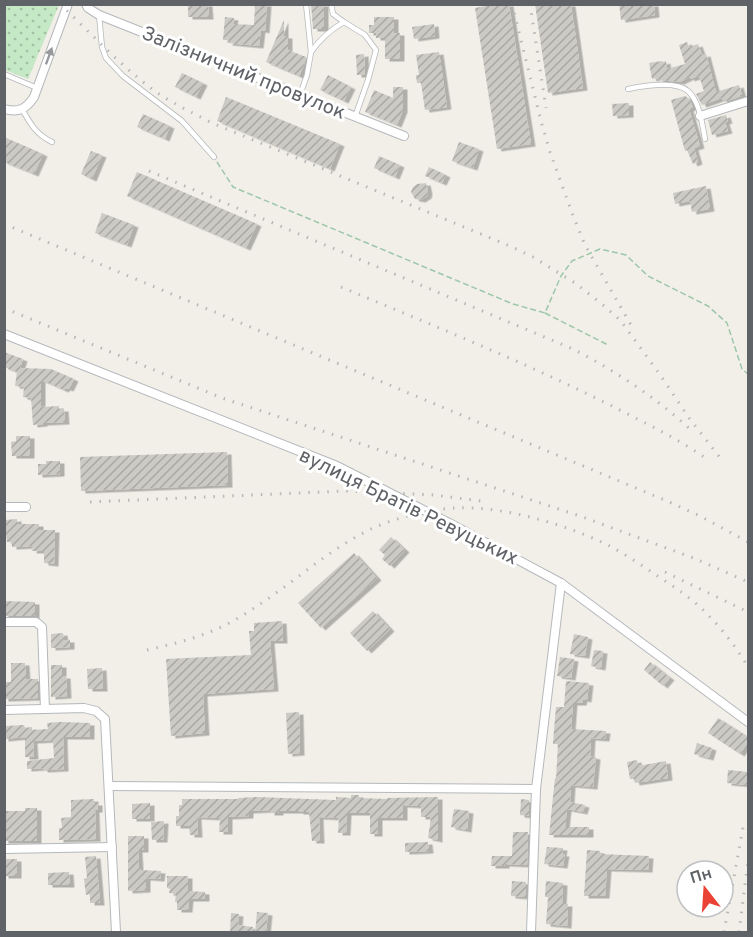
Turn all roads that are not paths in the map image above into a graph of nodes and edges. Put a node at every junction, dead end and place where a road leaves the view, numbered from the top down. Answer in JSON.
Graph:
{"nodes":[{"id":1,"x":68,"y":4,"type":"edge"},
{"id":2,"x":86,"y":4,"type":"edge"},
{"id":3,"x":306,"y":4,"type":"edge"},
{"id":4,"x":331,"y":4,"type":"edge"},
{"id":5,"x":99,"y":15,"type":"junction"},
{"id":6,"x":344,"y":22,"type":"junction"},
{"id":7,"x":311,"y":52,"type":"junction"},
{"id":8,"x":4,"y":74,"type":"edge"},
{"id":9,"x":37,"y":88,"type":"junction"},
{"id":10,"x":628,"y":89,"type":"dead end"},
{"id":11,"x":300,"y":95,"type":"junction"},
{"id":12,"x":748,"y":101,"type":"edge"},
{"id":13,"x":22,"y":109,"type":"junction"},
{"id":14,"x":4,"y":110,"type":"edge"},
{"id":15,"x":700,"y":116,"type":"junction"},
{"id":16,"x":355,"y":117,"type":"junction"},
{"id":17,"x":404,"y":136,"type":"dead end"},
{"id":18,"x":705,"y":139,"type":"dead end"},
{"id":19,"x":52,"y":142,"type":"dead end"},
{"id":20,"x":214,"y":157,"type":"road end"},
{"id":21,"x":4,"y":334,"type":"edge"},
{"id":22,"x":4,"y":507,"type":"edge"},
{"id":23,"x":26,"y":507,"type":"dead end"},
{"id":24,"x":561,"y":582,"type":"junction"},
{"id":25,"x":4,"y":622,"type":"edge"},
{"id":26,"x":45,"y":709,"type":"junction"},
{"id":27,"x":4,"y":710,"type":"edge"},
{"id":28,"x":748,"y":722,"type":"edge"},
{"id":29,"x":109,"y":786,"type":"junction"},
{"id":30,"x":536,"y":789,"type":"junction"},
{"id":31,"x":112,"y":847,"type":"junction"},
{"id":32,"x":4,"y":849,"type":"edge"},
{"id":33,"x":116,"y":933,"type":"edge"},
{"id":34,"x":531,"y":933,"type":"edge"}],
"edges":[{"from":9,"to":1,"type":"street","one_way":true},
{"from":2,"to":5,"type":"street","name":"Залізничний провулок"},
{"from":3,"to":7,"type":"lane"},
{"from":4,"to":6,"type":"lane"},
{"from":5,"to":11,"type":"street","name":"Залізничний провулок"},
{"from":5,"to":20,"type":"lane"},
{"from":6,"to":7,"type":"lane"},
{"from":6,"to":16,"type":"lane"},
{"from":7,"to":11,"type":"lane"},
{"from":8,"to":9,"type":"lane"},
{"from":9,"to":13,"type":"street"},
{"from":10,"to":15,"type":"lane"},
{"from":11,"to":16,"type":"street","name":"Залізничний провулок"},
{"from":12,"to":15,"type":"street"},
{"from":13,"to":14,"type":"street"},
{"from":13,"to":19,"type":"lane"},
{"from":15,"to":18,"type":"lane"},
{"from":16,"to":17,"type":"street","name":"Залізничний провулок"},
{"from":21,"to":24,"type":"street","name":"вулиця Братів Ревуцьких"},
{"from":22,"to":23,"type":"street"},
{"from":24,"to":28,"type":"street","name":"вулиця Братів Ревуцьких"},
{"from":24,"to":30,"type":"street"},
{"from":25,"to":26,"type":"street"},
{"from":26,"to":27,"type":"street"},
{"from":26,"to":29,"type":"street"},
{"from":29,"to":30,"type":"street"},
{"from":29,"to":31,"type":"street"},
{"from":30,"to":34,"type":"street"},
{"from":31,"to":32,"type":"street"},
{"from":31,"to":33,"type":"street"}]}
